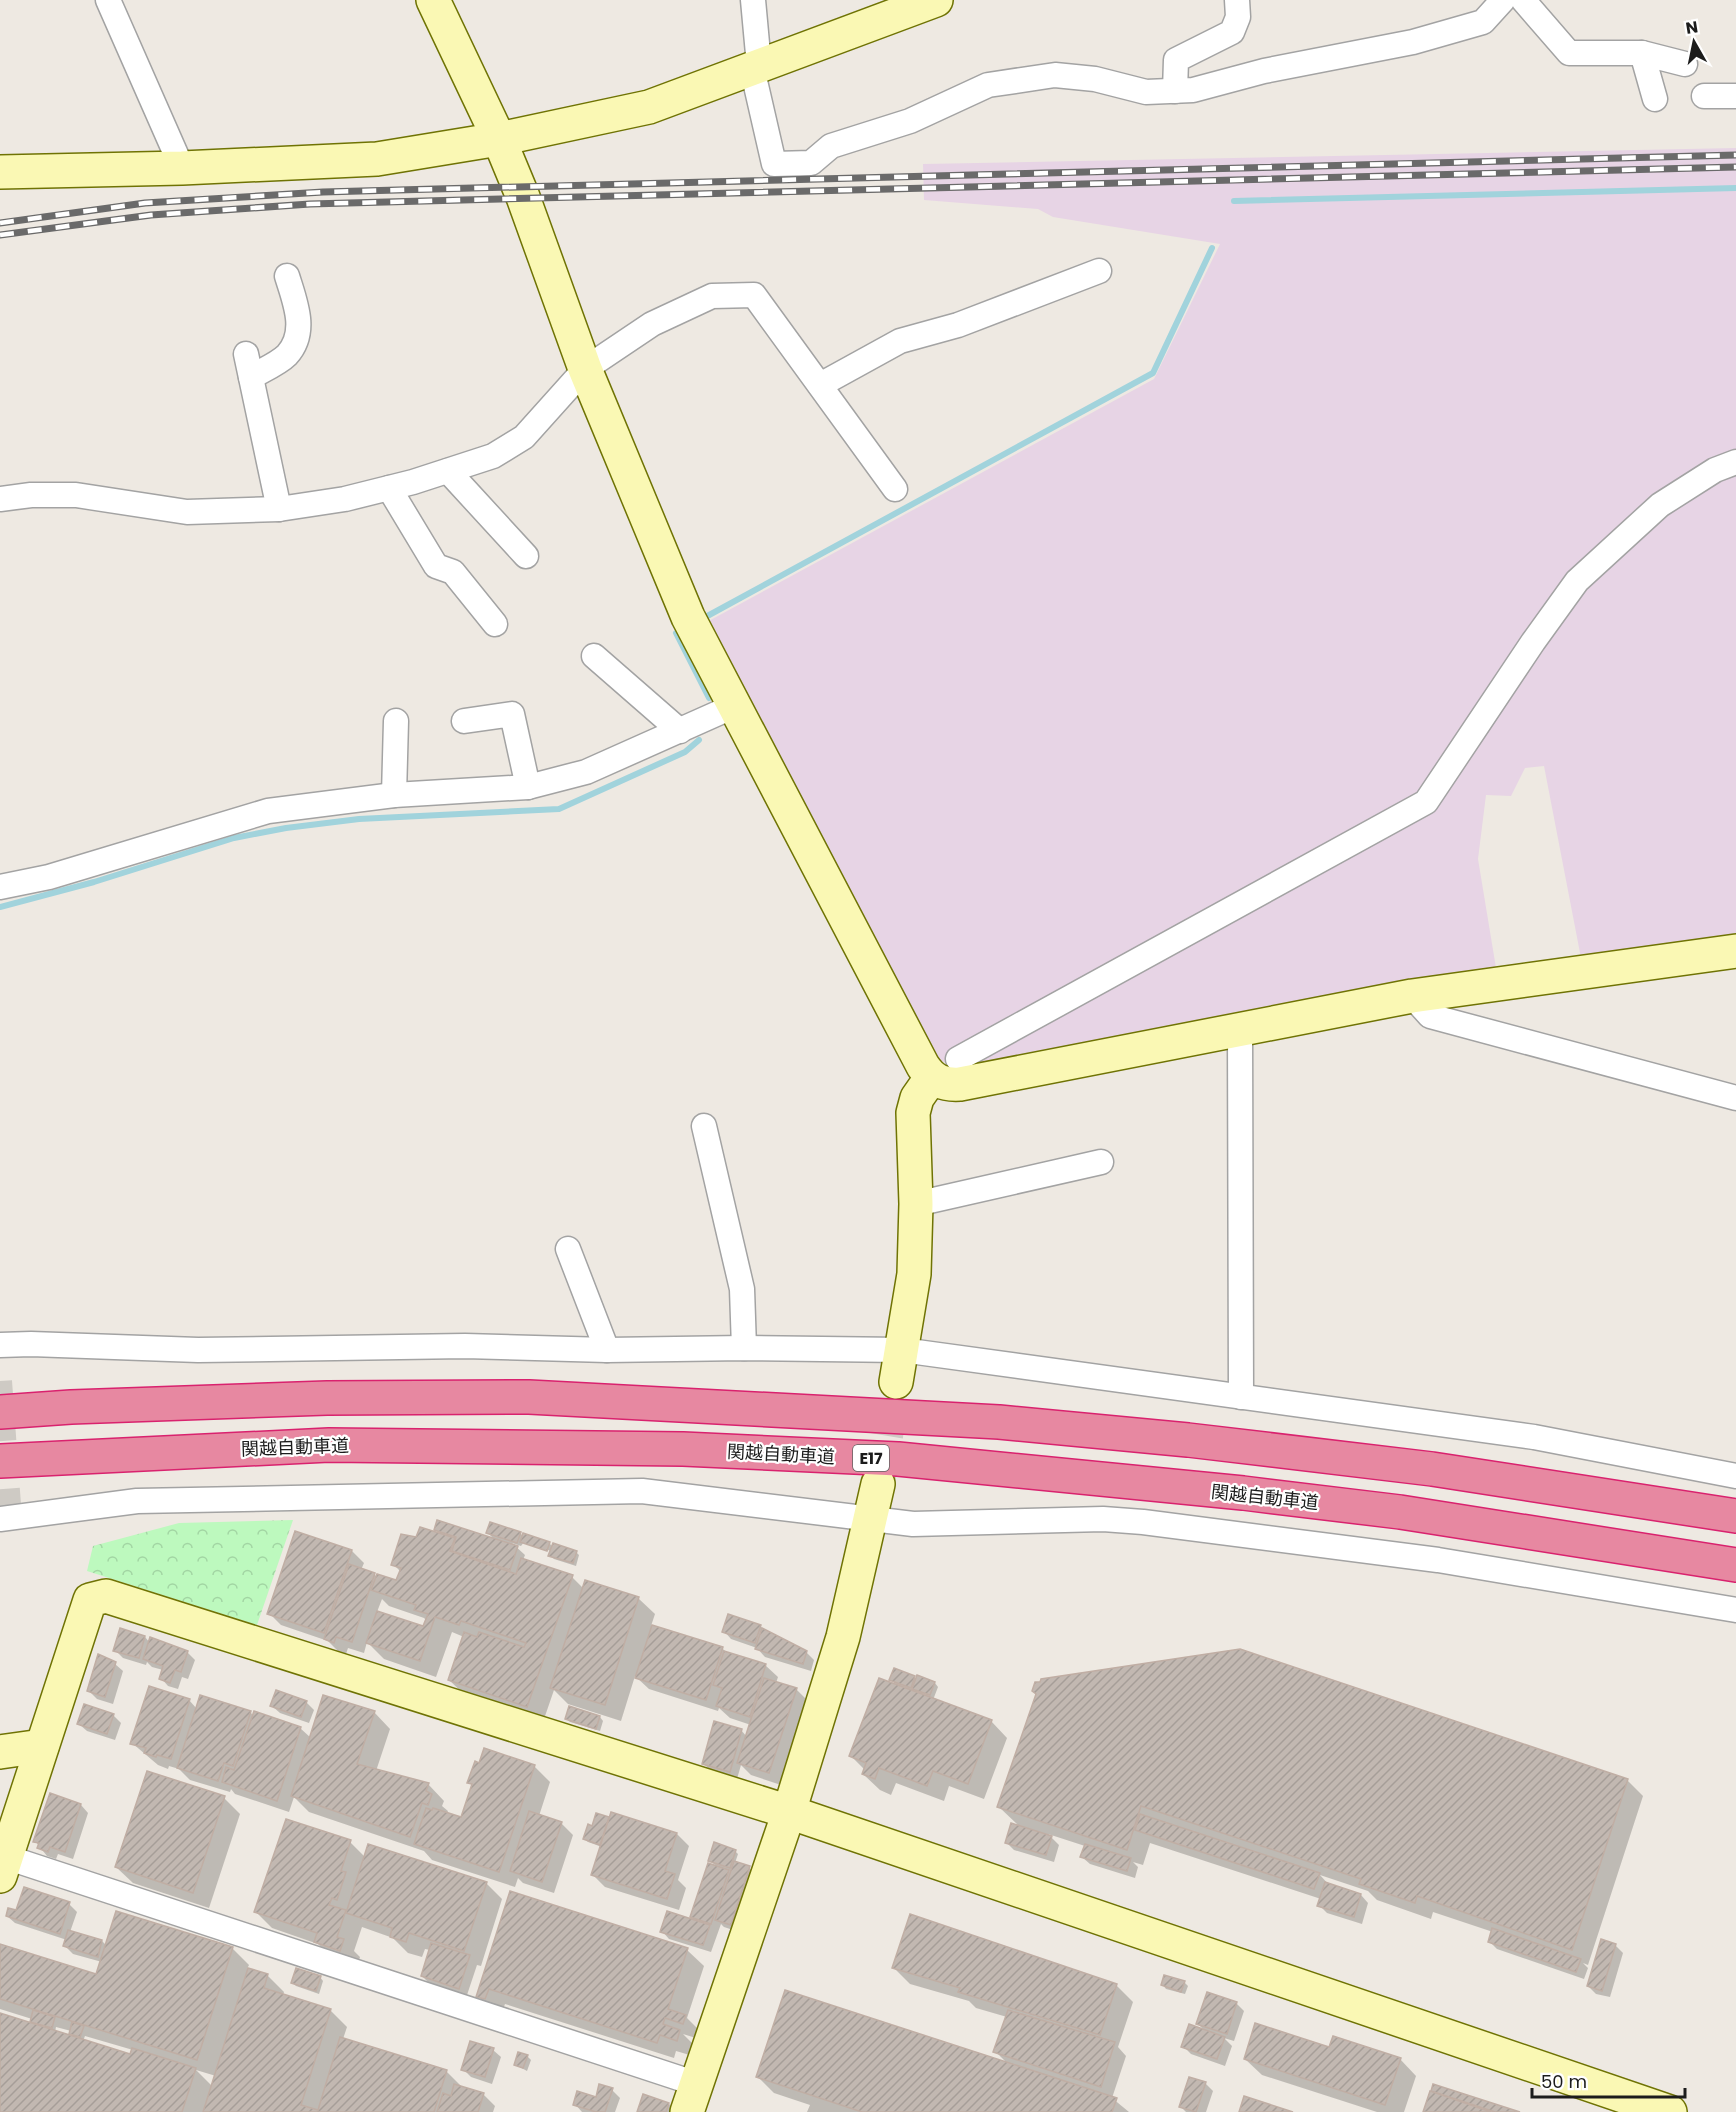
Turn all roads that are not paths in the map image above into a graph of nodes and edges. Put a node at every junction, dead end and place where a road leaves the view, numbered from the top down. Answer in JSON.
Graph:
{"nodes":[{"id":1,"x":108,"y":0,"type":"edge"},
{"id":2,"x":433,"y":0,"type":"edge"},
{"id":3,"x":753,"y":0,"type":"edge"},
{"id":4,"x":936,"y":0,"type":"edge"},
{"id":5,"x":1237,"y":0,"type":"edge"},
{"id":6,"x":1503,"y":0,"type":"edge"},
{"id":7,"x":1523,"y":0,"type":"edge"},
{"id":8,"x":1642,"y":53,"type":"junction"},
{"id":9,"x":1685,"y":64,"type":"dead end"},
{"id":10,"x":756,"y":67,"type":"junction"},
{"id":11,"x":1175,"y":91,"type":"junction"},
{"id":12,"x":1704,"y":96,"type":"dead end"},
{"id":13,"x":1736,"y":96,"type":"edge"},
{"id":14,"x":1655,"y":99,"type":"dead end"},
{"id":15,"x":500,"y":139,"type":"junction"},
{"id":16,"x":182,"y":168,"type":"junction"},
{"id":17,"x":0,"y":172,"type":"edge"},
{"id":18,"x":1099,"y":271,"type":"dead end"},
{"id":19,"x":287,"y":276,"type":"dead end"},
{"id":20,"x":585,"y":369,"type":"junction"},
{"id":21,"x":820,"y":385,"type":"junction"},
{"id":22,"x":1736,"y":462,"type":"edge"},
{"id":23,"x":448,"y":471,"type":"junction"},
{"id":24,"x":389,"y":488,"type":"junction"},
{"id":25,"x":895,"y":489,"type":"dead end"},
{"id":26,"x":0,"y":499,"type":"edge"},
{"id":27,"x":279,"y":509,"type":"junction"},
{"id":28,"x":526,"y":556,"type":"dead end"},
{"id":29,"x":495,"y":624,"type":"dead end"},
{"id":30,"x":594,"y":656,"type":"dead end"},
{"id":31,"x":734,"y":706,"type":"junction"},
{"id":32,"x":396,"y":721,"type":"dead end"},
{"id":33,"x":465,"y":721,"type":"dead end"},
{"id":34,"x":680,"y":731,"type":"junction"},
{"id":35,"x":528,"y":787,"type":"junction"},
{"id":36,"x":394,"y":795,"type":"junction"},
{"id":37,"x":0,"y":886,"type":"edge"},
{"id":38,"x":1736,"y":951,"type":"edge"},
{"id":39,"x":1412,"y":996,"type":"junction"},
{"id":40,"x":1240,"y":1030,"type":"junction"},
{"id":41,"x":958,"y":1059,"type":"dead end"},
{"id":42,"x":931,"y":1078,"type":"junction"},
{"id":43,"x":1736,"y":1098,"type":"edge"},
{"id":44,"x":704,"y":1126,"type":"dead end"},
{"id":45,"x":1101,"y":1162,"type":"dead end"},
{"id":46,"x":916,"y":1204,"type":"junction"},
{"id":47,"x":568,"y":1249,"type":"dead end"},
{"id":48,"x":0,"y":1345,"type":"edge"},
{"id":49,"x":744,"y":1348,"type":"junction"},
{"id":50,"x":607,"y":1350,"type":"junction"},
{"id":51,"x":902,"y":1350,"type":"junction"},
{"id":52,"x":896,"y":1382,"type":"tunnel mouth"},
{"id":53,"x":1242,"y":1397,"type":"junction"},
{"id":54,"x":0,"y":1412,"type":"edge"},
{"id":55,"x":0,"y":1461,"type":"edge"},
{"id":56,"x":1736,"y":1476,"type":"edge"},
{"id":57,"x":878,"y":1484,"type":"tunnel mouth"},
{"id":58,"x":1736,"y":1516,"type":"edge"},
{"id":59,"x":0,"y":1519,"type":"edge"},
{"id":60,"x":871,"y":1520,"type":"junction"},
{"id":61,"x":1736,"y":1565,"type":"edge"},
{"id":62,"x":1736,"y":1610,"type":"edge"},
{"id":63,"x":42,"y":1746,"type":"junction"},
{"id":64,"x":0,"y":1752,"type":"edge"},
{"id":65,"x":789,"y":1812,"type":"junction"},
{"id":66,"x":3,"y":1866,"type":"edge"},
{"id":67,"x":692,"y":2098,"type":"edge"},
{"id":68,"x":1670,"y":2112,"type":"edge"}],
"edges":[{"from":1,"to":16,"type":"street"},
{"from":2,"to":15,"type":"street"},
{"from":3,"to":10,"type":"street"},
{"from":4,"to":10,"type":"street"},
{"from":5,"to":11,"type":"street"},
{"from":6,"to":11,"type":"street"},
{"from":7,"to":8,"type":"street"},
{"from":8,"to":9,"type":"street"},
{"from":8,"to":14,"type":"street"},
{"from":10,"to":11,"type":"street"},
{"from":10,"to":15,"type":"street"},
{"from":12,"to":13,"type":"street"},
{"from":15,"to":16,"type":"street"},
{"from":15,"to":20,"type":"street"},
{"from":16,"to":17,"type":"street"},
{"from":18,"to":21,"type":"street"},
{"from":19,"to":27,"type":"street"},
{"from":20,"to":21,"type":"street"},
{"from":20,"to":23,"type":"street"},
{"from":20,"to":31,"type":"street"},
{"from":21,"to":25,"type":"street"},
{"from":22,"to":41,"type":"street"},
{"from":23,"to":24,"type":"street"},
{"from":23,"to":28,"type":"street"},
{"from":24,"to":27,"type":"street"},
{"from":24,"to":29,"type":"street"},
{"from":26,"to":27,"type":"street"},
{"from":30,"to":34,"type":"street"},
{"from":31,"to":34,"type":"street"},
{"from":31,"to":42,"type":"street"},
{"from":32,"to":36,"type":"street"},
{"from":33,"to":35,"type":"street"},
{"from":34,"to":35,"type":"street"},
{"from":35,"to":36,"type":"street"},
{"from":36,"to":37,"type":"street"},
{"from":38,"to":39,"type":"street"},
{"from":39,"to":40,"type":"street"},
{"from":39,"to":43,"type":"street"},
{"from":40,"to":42,"type":"street"},
{"from":40,"to":53,"type":"street"},
{"from":42,"to":46,"type":"street"},
{"from":44,"to":49,"type":"street"},
{"from":45,"to":46,"type":"street"},
{"from":46,"to":51,"type":"street"},
{"from":47,"to":50,"type":"street"},
{"from":48,"to":50,"type":"street"},
{"from":49,"to":50,"type":"street"},
{"from":49,"to":51,"type":"street"},
{"from":51,"to":52,"type":"street"},
{"from":51,"to":53,"type":"street"},
{"from":53,"to":56,"type":"street"},
{"from":54,"to":58,"type":"highway"},
{"from":55,"to":61,"type":"highway","name":"関越自動車道","number":"E17"},
{"from":57,"to":60,"type":"street"},
{"from":59,"to":60,"type":"street"},
{"from":60,"to":62,"type":"street"},
{"from":60,"to":65,"type":"street"},
{"from":63,"to":64,"type":"street"},
{"from":63,"to":65,"type":"street"},
{"from":63,"to":66,"type":"street"},
{"from":65,"to":67,"type":"street"},
{"from":65,"to":68,"type":"street"},
{"from":66,"to":67,"type":"street"}]}
